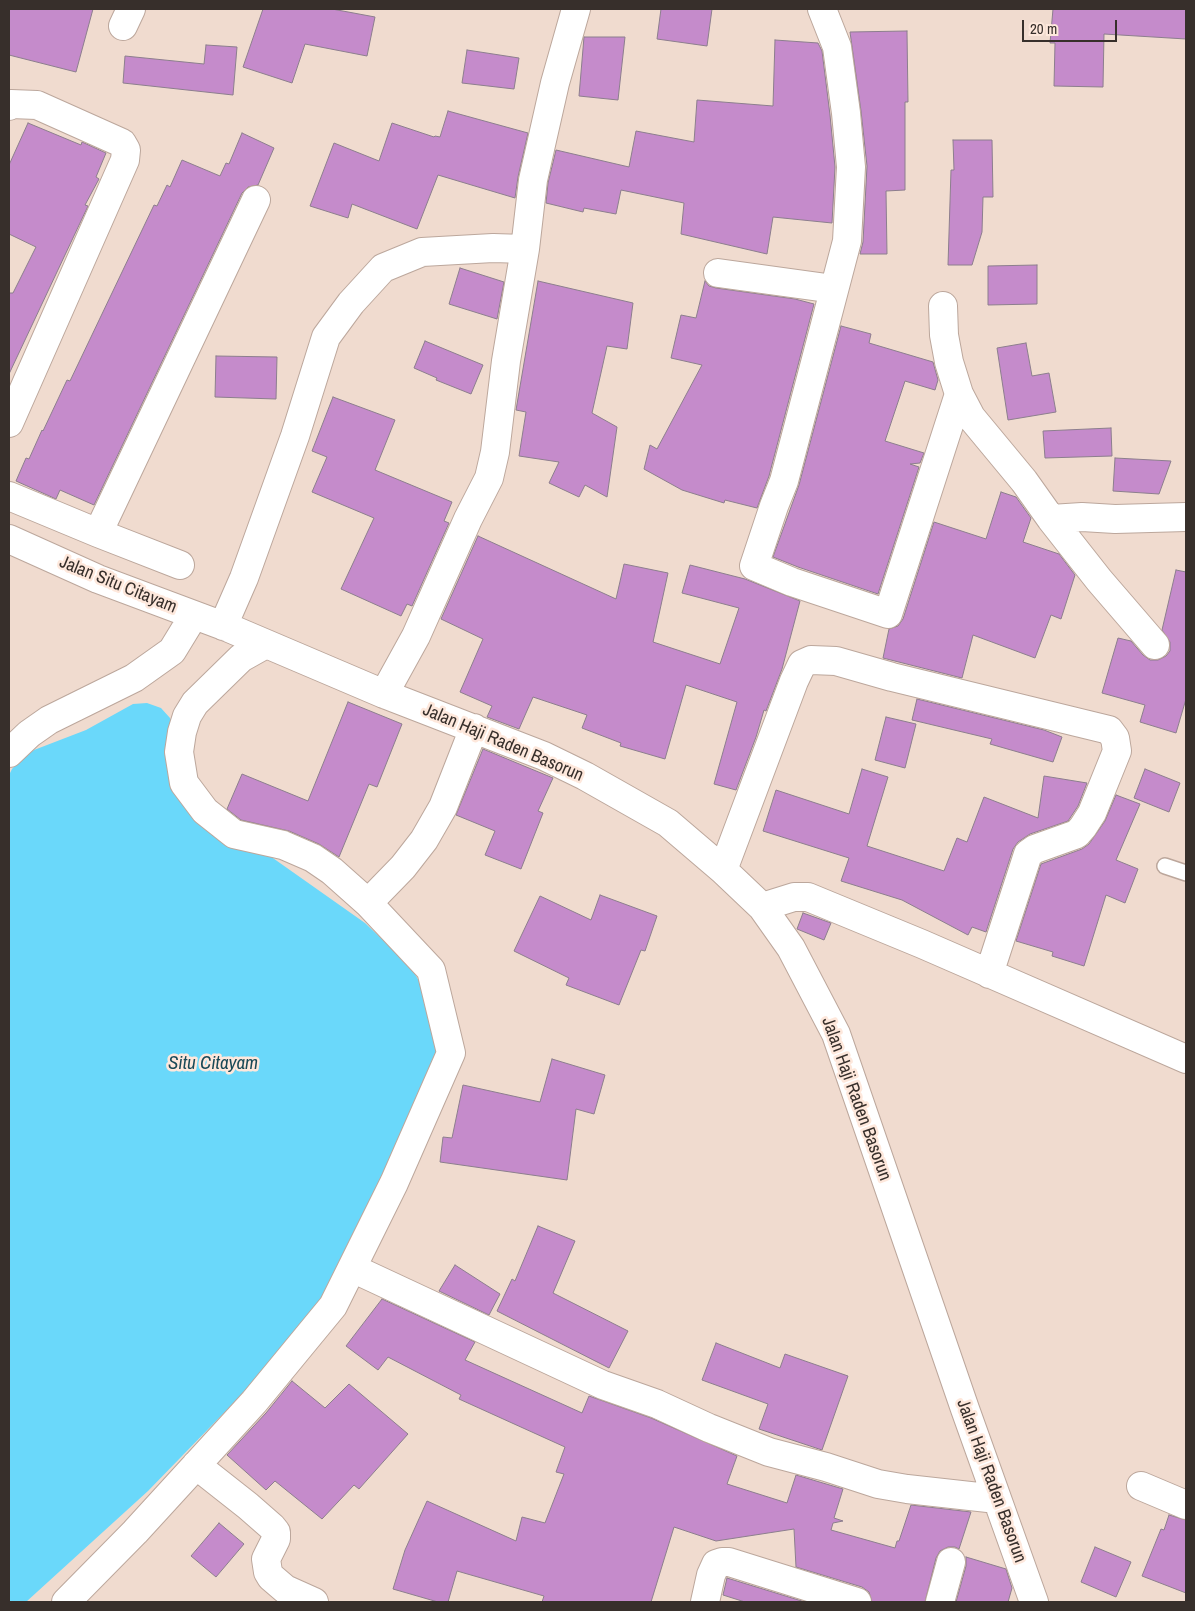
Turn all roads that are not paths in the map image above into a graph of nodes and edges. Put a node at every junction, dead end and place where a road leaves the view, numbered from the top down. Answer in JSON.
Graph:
{"nodes":[{"id":1,"x":576,"y":9,"type":"edge"},
{"id":2,"x":822,"y":9,"type":"edge"},
{"id":3,"x":9,"y":106,"type":"edge"},
{"id":4,"x":256,"y":200,"type":"dead end"},
{"id":5,"x":525,"y":249,"type":"junction"},
{"id":6,"x":718,"y":274,"type":"dead end"},
{"id":7,"x":834,"y":289,"type":"junction"},
{"id":8,"x":943,"y":306,"type":"dead end"},
{"id":9,"x":960,"y":394,"type":"junction"},
{"id":10,"x":9,"y":422,"type":"edge"},
{"id":11,"x":9,"y":496,"type":"edge"},
{"id":12,"x":1186,"y":518,"type":"edge"},
{"id":13,"x":1051,"y":519,"type":"junction"},
{"id":14,"x":98,"y":533,"type":"junction"},
{"id":15,"x":9,"y":539,"type":"edge"},
{"id":16,"x":180,"y":564,"type":"dead end"},
{"id":17,"x":194,"y":615,"type":"junction"},
{"id":18,"x":226,"y":627,"type":"junction"},
{"id":19,"x":262,"y":642,"type":"junction"},
{"id":20,"x":1156,"y":645,"type":"dead end"},
{"id":21,"x":384,"y":694,"type":"junction"},
{"id":22,"x":474,"y":728,"type":"junction"},
{"id":23,"x":9,"y":753,"type":"edge"},
{"id":24,"x":1165,"y":866,"type":"dead end"},
{"id":25,"x":723,"y":870,"type":"junction"},
{"id":26,"x":1186,"y":873,"type":"edge"},
{"id":27,"x":368,"y":903,"type":"junction"},
{"id":28,"x":762,"y":907,"type":"junction"},
{"id":29,"x":989,"y":974,"type":"junction"},
{"id":30,"x":1186,"y":1059,"type":"edge"},
{"id":31,"x":352,"y":1268,"type":"junction"},
{"id":32,"x":196,"y":1465,"type":"junction"},
{"id":33,"x":1141,"y":1486,"type":"dead end"},
{"id":34,"x":997,"y":1499,"type":"junction"},
{"id":35,"x":1186,"y":1505,"type":"edge"},
{"id":36,"x":951,"y":1562,"type":"dead end"},
{"id":37,"x":66,"y":1602,"type":"edge"},
{"id":38,"x":314,"y":1602,"type":"edge"},
{"id":39,"x":705,"y":1602,"type":"edge"},
{"id":40,"x":857,"y":1602,"type":"edge"},
{"id":41,"x":940,"y":1602,"type":"edge"},
{"id":42,"x":1034,"y":1602,"type":"edge"}],
"edges":[{"from":1,"to":5,"type":"street"},
{"from":2,"to":7,"type":"street"},
{"from":3,"to":10,"type":"street"},
{"from":4,"to":14,"type":"street"},
{"from":5,"to":18,"type":"street"},
{"from":5,"to":21,"type":"street"},
{"from":6,"to":7,"type":"street"},
{"from":7,"to":9,"type":"street"},
{"from":8,"to":9,"type":"street"},
{"from":9,"to":13,"type":"street"},
{"from":11,"to":14,"type":"street"},
{"from":12,"to":13,"type":"street"},
{"from":13,"to":20,"type":"street"},
{"from":14,"to":16,"type":"street"},
{"from":15,"to":17,"type":"street","name":"Jalan Situ Citayam"},
{"from":17,"to":18,"type":"street","name":"Jalan Situ Citayam"},
{"from":17,"to":23,"type":"street"},
{"from":18,"to":19,"type":"street","name":"Jalan Situ Citayam"},
{"from":19,"to":21,"type":"street","name":"Jalan Haji Raden Basorun"},
{"from":19,"to":27,"type":"street"},
{"from":21,"to":22,"type":"street","name":"Jalan Haji Raden Basorun"},
{"from":22,"to":25,"type":"street","name":"Jalan Haji Raden Basorun"},
{"from":22,"to":27,"type":"street"},
{"from":24,"to":26,"type":"lane"},
{"from":25,"to":28,"type":"street","name":"Jalan Haji Raden Basorun"},
{"from":25,"to":29,"type":"street"},
{"from":27,"to":31,"type":"street"},
{"from":28,"to":29,"type":"street"},
{"from":28,"to":34,"type":"street","name":"Jalan Haji Raden Basorun"},
{"from":29,"to":30,"type":"street"},
{"from":31,"to":32,"type":"street"},
{"from":31,"to":34,"type":"street"},
{"from":32,"to":37,"type":"street"},
{"from":32,"to":38,"type":"street"},
{"from":33,"to":35,"type":"street"},
{"from":34,"to":42,"type":"street","name":"Jalan Haji Raden Basorun"},
{"from":36,"to":41,"type":"street"},
{"from":39,"to":40,"type":"street"}]}
